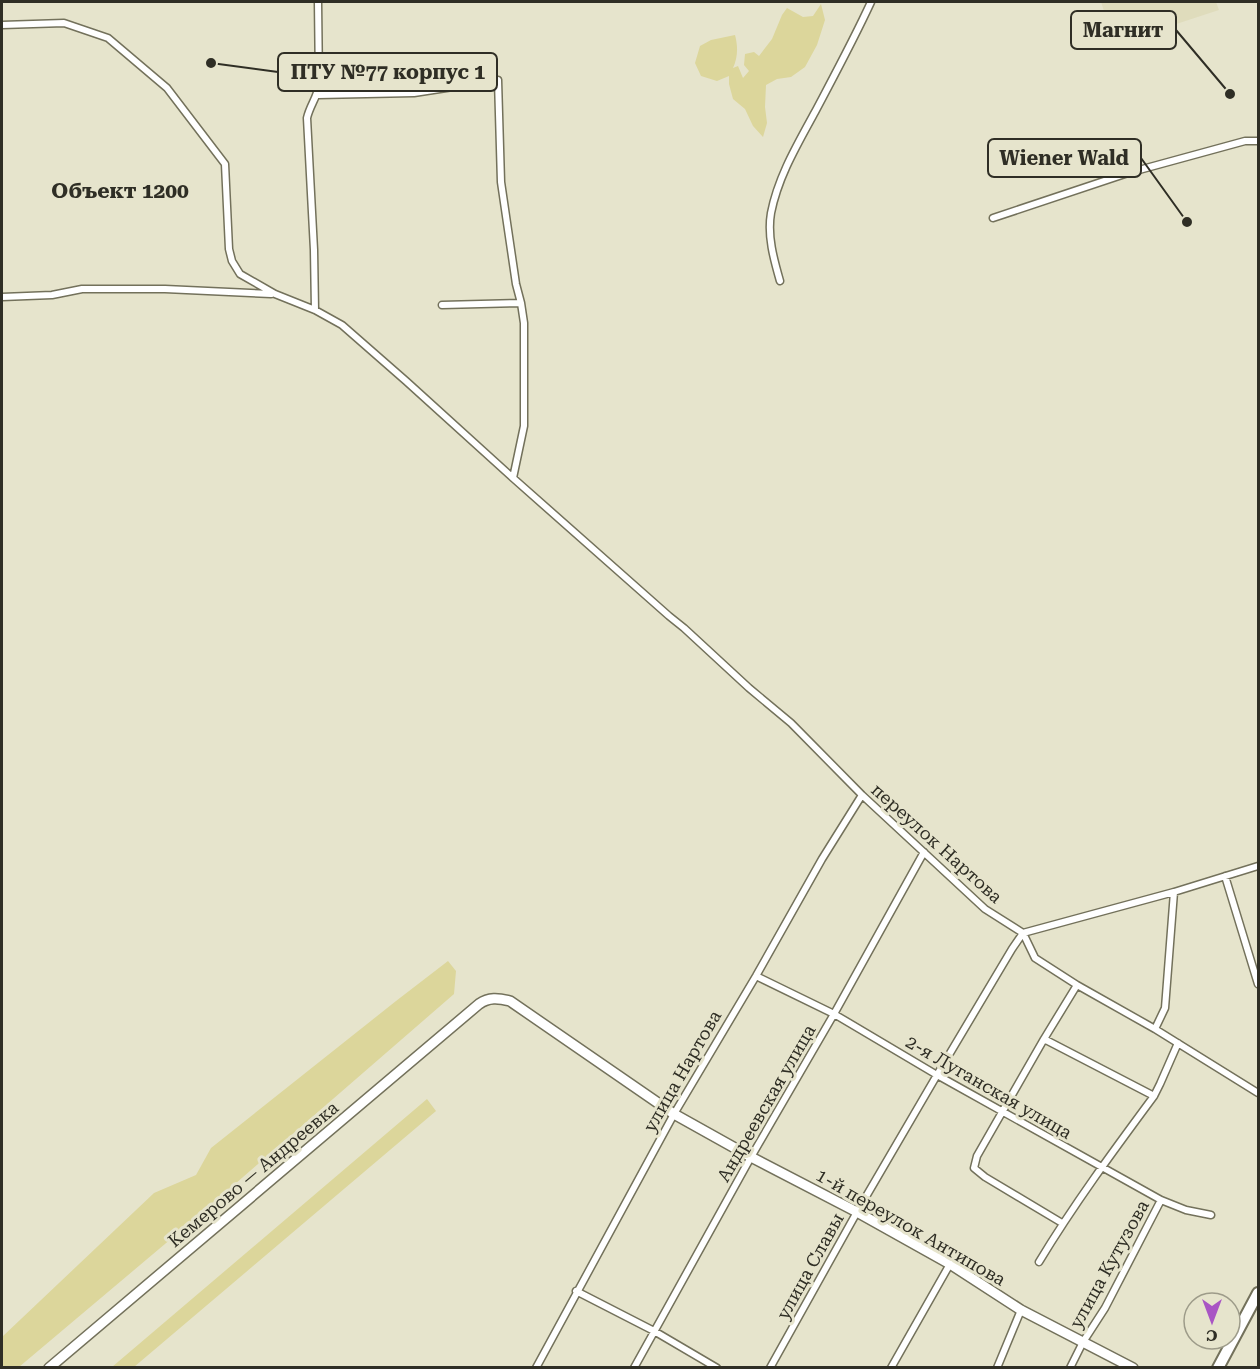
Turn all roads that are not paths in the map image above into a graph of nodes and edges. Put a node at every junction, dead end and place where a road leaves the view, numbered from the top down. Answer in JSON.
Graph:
{"nodes":[{"id":1,"x":318,"y":2,"type":"edge"},
{"id":2,"x":871,"y":2,"type":"edge"},
{"id":3,"x":2,"y":25,"type":"edge"},
{"id":4,"x":318,"y":95,"type":"junction"},
{"id":5,"x":1258,"y":141,"type":"edge"},
{"id":6,"x":993,"y":218,"type":"dead end"},
{"id":7,"x":780,"y":281,"type":"dead end"},
{"id":8,"x":275,"y":294,"type":"junction"},
{"id":9,"x":2,"y":297,"type":"edge"},
{"id":10,"x":520,"y":303,"type":"junction"},
{"id":11,"x":442,"y":306,"type":"dead end"},
{"id":12,"x":315,"y":310,"type":"junction"},
{"id":13,"x":513,"y":478,"type":"junction"},
{"id":14,"x":862,"y":795,"type":"junction"},
{"id":15,"x":924,"y":852,"type":"junction"},
{"id":16,"x":1258,"y":866,"type":"edge"},
{"id":17,"x":1225,"y":876,"type":"junction"},
{"id":18,"x":1174,"y":892,"type":"junction"},
{"id":19,"x":1023,"y":933,"type":"junction"},
{"id":20,"x":756,"y":976,"type":"junction"},
{"id":21,"x":1258,"y":984,"type":"edge"},
{"id":22,"x":1077,"y":986,"type":"junction"},
{"id":23,"x":479,"y":1004,"type":"joint"},
{"id":24,"x":834,"y":1014,"type":"junction"},
{"id":25,"x":1155,"y":1029,"type":"junction"},
{"id":26,"x":1044,"y":1039,"type":"junction"},
{"id":27,"x":1178,"y":1043,"type":"junction"},
{"id":28,"x":936,"y":1075,"type":"junction"},
{"id":29,"x":1258,"y":1093,"type":"edge"},
{"id":30,"x":1154,"y":1096,"type":"junction"},
{"id":31,"x":1002,"y":1112,"type":"junction"},
{"id":32,"x":674,"y":1114,"type":"junction"},
{"id":33,"x":751,"y":1157,"type":"junction"},
{"id":34,"x":1101,"y":1167,"type":"junction"},
{"id":35,"x":1161,"y":1200,"type":"junction"},
{"id":36,"x":857,"y":1212,"type":"junction"},
{"id":37,"x":1211,"y":1215,"type":"dead end"},
{"id":38,"x":1062,"y":1223,"type":"junction"},
{"id":39,"x":1039,"y":1262,"type":"dead end"},
{"id":40,"x":950,"y":1264,"type":"junction"},
{"id":41,"x":576,"y":1291,"type":"junction"},
{"id":42,"x":1258,"y":1293,"type":"edge"},
{"id":43,"x":1021,"y":1310,"type":"junction"},
{"id":44,"x":654,"y":1331,"type":"junction"},
{"id":45,"x":1083,"y":1342,"type":"junction"},
{"id":46,"x":49,"y":1368,"type":"edge"},
{"id":47,"x":536,"y":1368,"type":"edge"},
{"id":48,"x":634,"y":1368,"type":"edge"},
{"id":49,"x":717,"y":1368,"type":"edge"},
{"id":50,"x":770,"y":1368,"type":"edge"},
{"id":51,"x":891,"y":1368,"type":"edge"},
{"id":52,"x":997,"y":1368,"type":"edge"},
{"id":53,"x":1070,"y":1368,"type":"edge"},
{"id":54,"x":1133,"y":1368,"type":"edge"},
{"id":55,"x":1218,"y":1368,"type":"edge"}],
"edges":[{"from":1,"to":4,"type":"street"},
{"from":2,"to":7,"type":"street"},
{"from":3,"to":8,"type":"street"},
{"from":4,"to":10,"type":"street"},
{"from":4,"to":12,"type":"street"},
{"from":5,"to":6,"type":"street"},
{"from":8,"to":9,"type":"street"},
{"from":8,"to":12,"type":"street","name":"переулок Нартова"},
{"from":10,"to":11,"type":"street"},
{"from":10,"to":13,"type":"street"},
{"from":12,"to":13,"type":"street","name":"переулок Нартова"},
{"from":13,"to":14,"type":"street","name":"переулок Нартова"},
{"from":14,"to":15,"type":"street","name":"переулок Нартова"},
{"from":14,"to":20,"type":"street","name":"улица Нартова"},
{"from":15,"to":19,"type":"street","name":"переулок Нартова"},
{"from":15,"to":24,"type":"street","name":"Андреевская улица"},
{"from":16,"to":17,"type":"street"},
{"from":17,"to":18,"type":"street"},
{"from":17,"to":21,"type":"street"},
{"from":18,"to":19,"type":"street"},
{"from":18,"to":25,"type":"street"},
{"from":19,"to":22,"type":"street"},
{"from":19,"to":28,"type":"street","name":"улица Славы"},
{"from":20,"to":24,"type":"street","name":"2-я Луганская улица"},
{"from":20,"to":32,"type":"street","name":"улица Нартова"},
{"from":22,"to":25,"type":"street"},
{"from":22,"to":26,"type":"street"},
{"from":23,"to":32,"type":"main road","name":"1-й переулок Антипова"},
{"from":23,"to":46,"type":"main road","name":"Кемерово — Андреевка"},
{"from":24,"to":28,"type":"street","name":"2-я Луганская улица"},
{"from":24,"to":33,"type":"street","name":"Андреевская улица"},
{"from":25,"to":27,"type":"street"},
{"from":26,"to":30,"type":"street"},
{"from":26,"to":31,"type":"street"},
{"from":27,"to":29,"type":"street"},
{"from":27,"to":30,"type":"street"},
{"from":28,"to":31,"type":"street","name":"2-я Луганская улица"},
{"from":28,"to":36,"type":"street","name":"улица Славы"},
{"from":30,"to":34,"type":"street"},
{"from":31,"to":34,"type":"street","name":"2-я Луганская улица"},
{"from":31,"to":38,"type":"street"},
{"from":32,"to":33,"type":"main road","name":"1-й переулок Антипова"},
{"from":32,"to":41,"type":"street","name":"улица Нартова"},
{"from":33,"to":36,"type":"main road","name":"1-й переулок Антипова"},
{"from":33,"to":44,"type":"street","name":"Андреевская улица"},
{"from":34,"to":35,"type":"street","name":"2-я Луганская улица"},
{"from":34,"to":38,"type":"street"},
{"from":35,"to":37,"type":"street","name":"2-я Луганская улица"},
{"from":35,"to":45,"type":"street","name":"улица Кутузова"},
{"from":36,"to":40,"type":"main road","name":"1-й переулок Антипова"},
{"from":36,"to":50,"type":"street","name":"улица Славы"},
{"from":38,"to":39,"type":"street"},
{"from":40,"to":43,"type":"main road","name":"1-й переулок Антипова"},
{"from":40,"to":51,"type":"street"},
{"from":41,"to":44,"type":"street"},
{"from":41,"to":47,"type":"street","name":"улица Нартова"},
{"from":42,"to":55,"type":"main road"},
{"from":43,"to":45,"type":"main road","name":"1-й переулок Антипова"},
{"from":43,"to":52,"type":"street"},
{"from":44,"to":48,"type":"street","name":"Андреевская улица"},
{"from":44,"to":49,"type":"street"},
{"from":45,"to":53,"type":"street","name":"улица Кутузова"},
{"from":45,"to":54,"type":"main road","name":"1-й переулок Антипова"}]}
